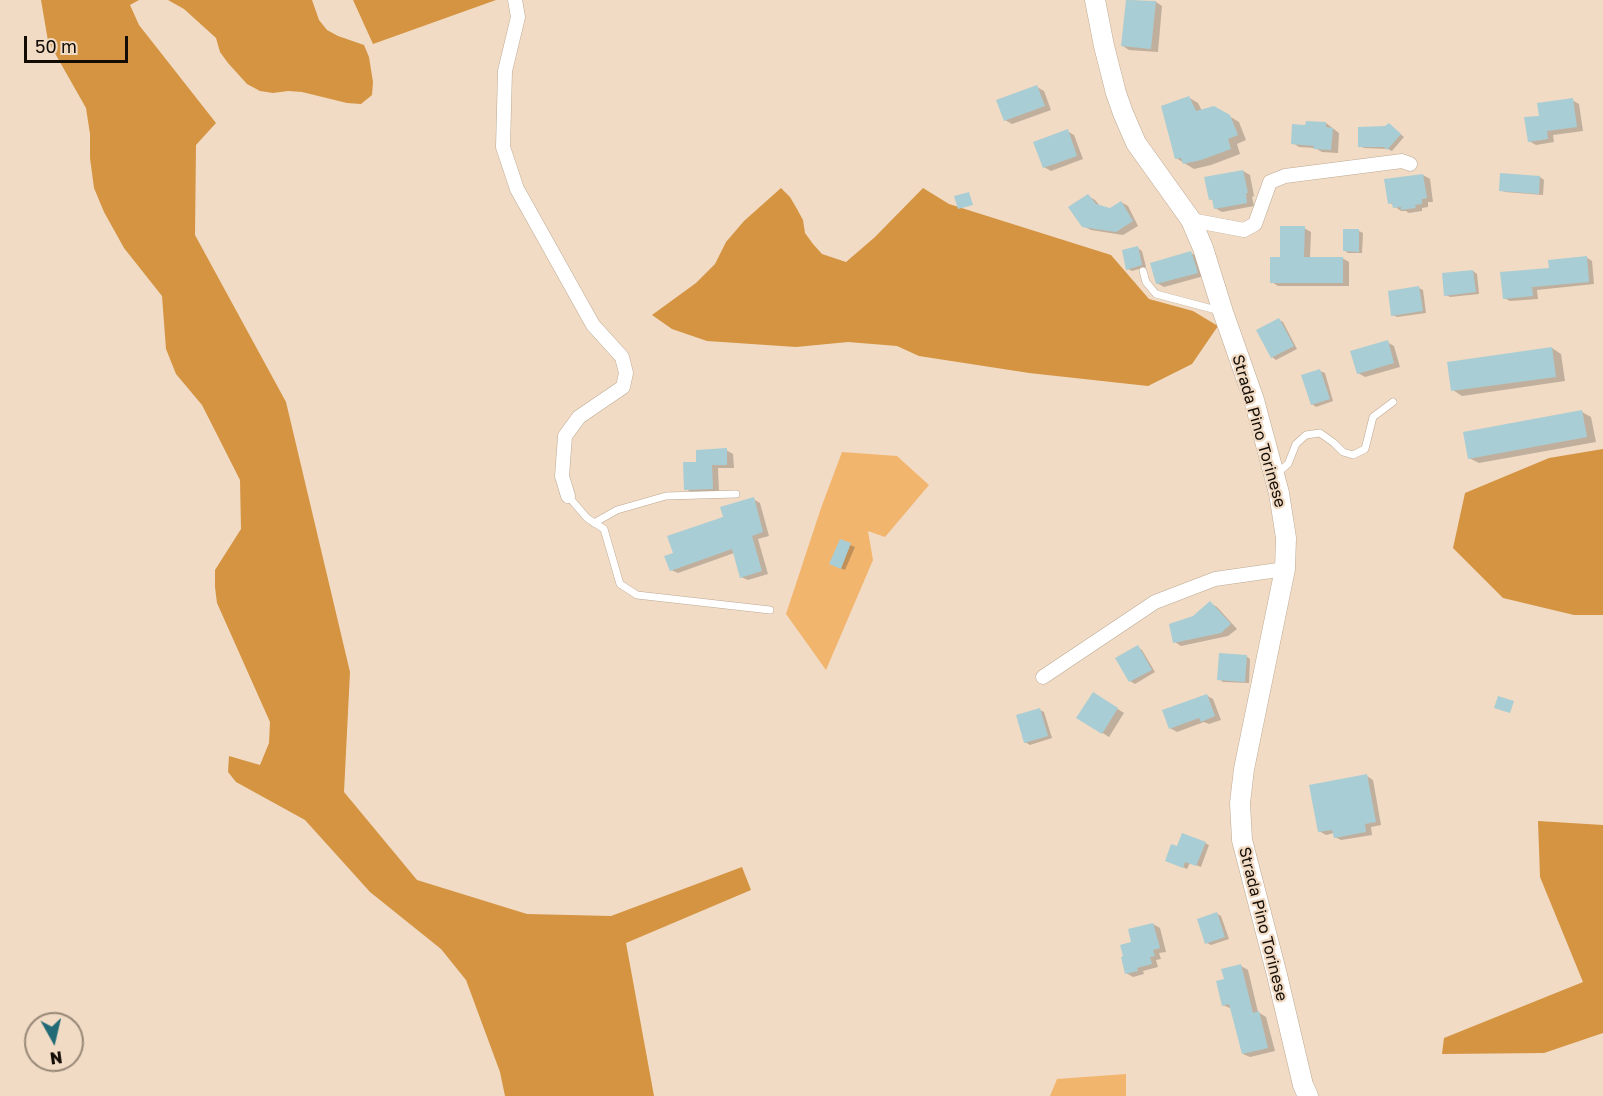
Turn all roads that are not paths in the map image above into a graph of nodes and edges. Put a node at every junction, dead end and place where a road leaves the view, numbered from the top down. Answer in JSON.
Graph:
{"nodes":[{"id":1,"x":514,"y":0,"type":"edge"},
{"id":2,"x":1095,"y":0,"type":"edge"},
{"id":3,"x":1410,"y":164,"type":"dead end"},
{"id":4,"x":1191,"y":220,"type":"junction"},
{"id":5,"x":1143,"y":271,"type":"dead end"},
{"id":6,"x":1223,"y":312,"type":"junction"},
{"id":7,"x":1393,"y":402,"type":"dead end"},
{"id":8,"x":1274,"y":476,"type":"junction"},
{"id":9,"x":736,"y":494,"type":"dead end"},
{"id":10,"x":568,"y":496,"type":"joint"},
{"id":11,"x":594,"y":523,"type":"junction"},
{"id":12,"x":1285,"y":569,"type":"junction"},
{"id":13,"x":770,"y":610,"type":"dead end"},
{"id":14,"x":1043,"y":677,"type":"dead end"},
{"id":15,"x":1308,"y":1096,"type":"edge"}],
"edges":[{"from":1,"to":10,"type":"street"},
{"from":2,"to":4,"type":"street","name":"Strada Pino Torinese"},
{"from":3,"to":4,"type":"street"},
{"from":4,"to":6,"type":"street","name":"Strada Pino Torinese"},
{"from":5,"to":6,"type":"lane"},
{"from":6,"to":8,"type":"street","name":"Strada Pino Torinese"},
{"from":7,"to":8,"type":"lane"},
{"from":8,"to":12,"type":"street","name":"Strada Pino Torinese"},
{"from":9,"to":11,"type":"lane"},
{"from":10,"to":11,"type":"lane"},
{"from":11,"to":13,"type":"lane"},
{"from":12,"to":14,"type":"street"},
{"from":12,"to":15,"type":"street","name":"Strada Pino Torinese"}]}
